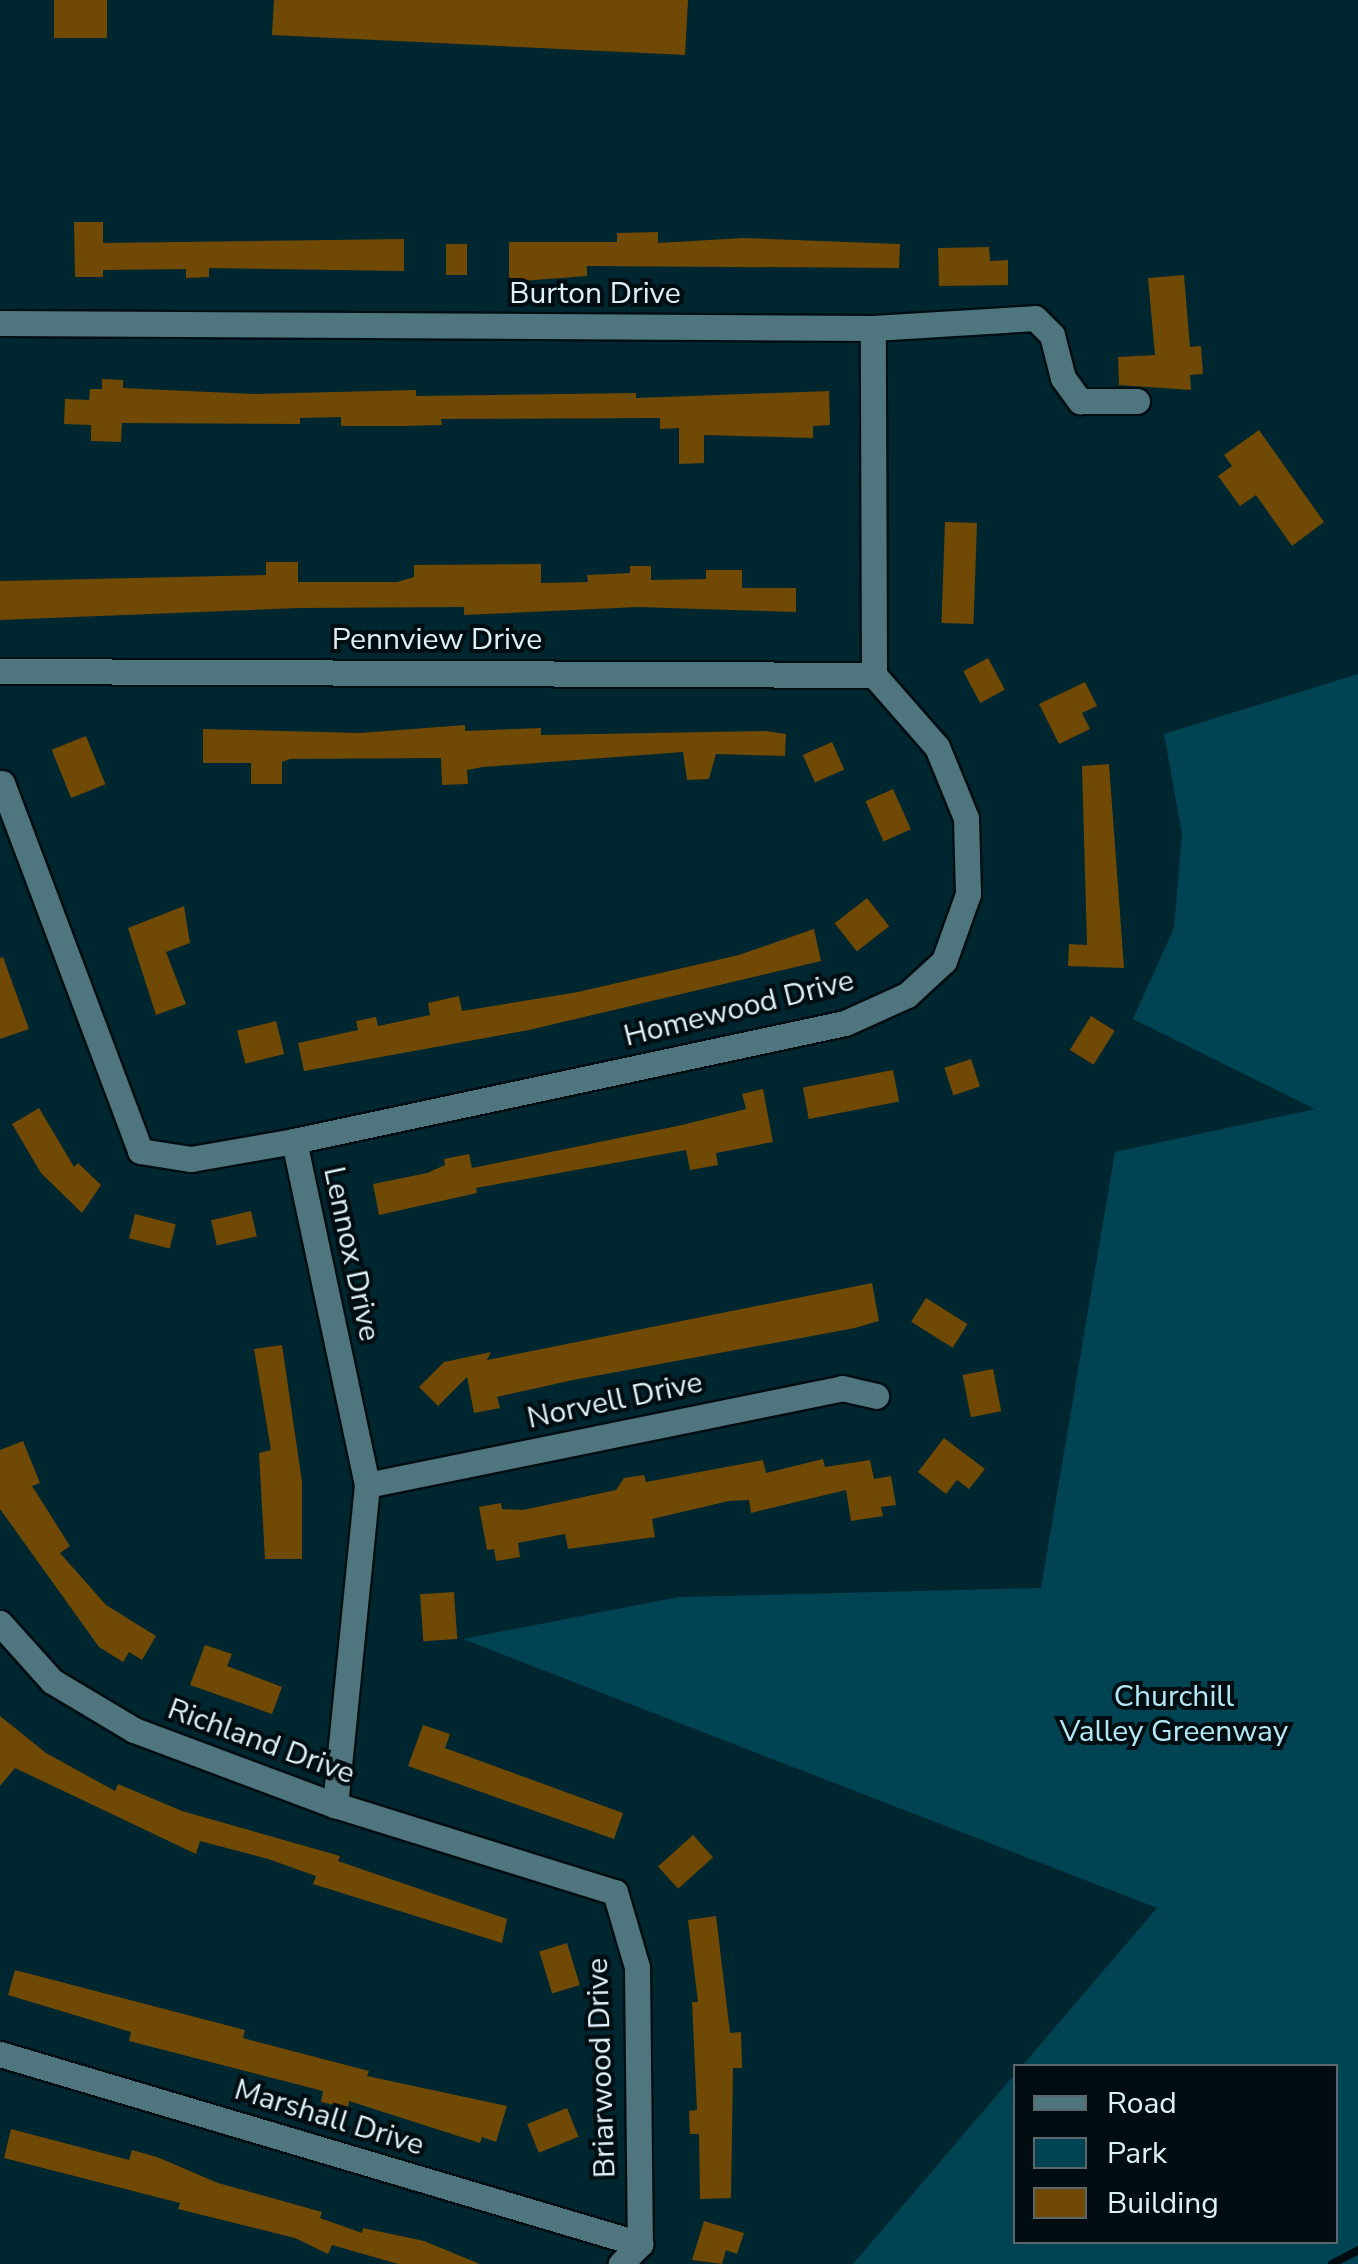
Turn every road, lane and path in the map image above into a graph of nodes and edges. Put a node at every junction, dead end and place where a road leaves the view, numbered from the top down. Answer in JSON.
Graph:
{"nodes":[{"id":1,"x":0,"y":323,"type":"edge"},
{"id":2,"x":873,"y":328,"type":"junction"},
{"id":3,"x":1137,"y":401,"type":"dead end"},
{"id":4,"x":0,"y":671,"type":"edge"},
{"id":5,"x":874,"y":675,"type":"junction"},
{"id":6,"x":2,"y":783,"type":"edge"},
{"id":7,"x":294,"y":1141,"type":"junction"},
{"id":8,"x":876,"y":1396,"type":"dead end"},
{"id":9,"x":366,"y":1485,"type":"junction"},
{"id":10,"x":0,"y":1623,"type":"edge"},
{"id":11,"x":335,"y":1805,"type":"junction"},
{"id":12,"x":532,"y":1867,"type":"joint"},
{"id":13,"x":0,"y":2054,"type":"edge"},
{"id":14,"x":640,"y":2244,"type":"junction"},
{"id":15,"x":622,"y":2264,"type":"edge"}],
"edges":[{"from":1,"to":2,"type":"street","name":"Burton Drive"},
{"from":2,"to":3,"type":"street","name":"Burton Drive"},
{"from":2,"to":5,"type":"street"},
{"from":4,"to":5,"type":"street","name":"Pennview Drive"},
{"from":5,"to":7,"type":"street","name":"Homewood Drive"},
{"from":6,"to":7,"type":"street","name":"Lennox Drive"},
{"from":7,"to":9,"type":"street","name":"Lennox Drive"},
{"from":8,"to":9,"type":"street","name":"Norvell Drive"},
{"from":9,"to":11,"type":"street","name":"Lennox Drive"},
{"from":10,"to":11,"type":"street","name":"Richland Drive"},
{"from":11,"to":12,"type":"street","name":"Richland Drive"},
{"from":12,"to":14,"type":"street","name":"Briarwood Drive"},
{"from":13,"to":14,"type":"street","name":"Marshall Drive"},
{"from":14,"to":15,"type":"street"}]}
